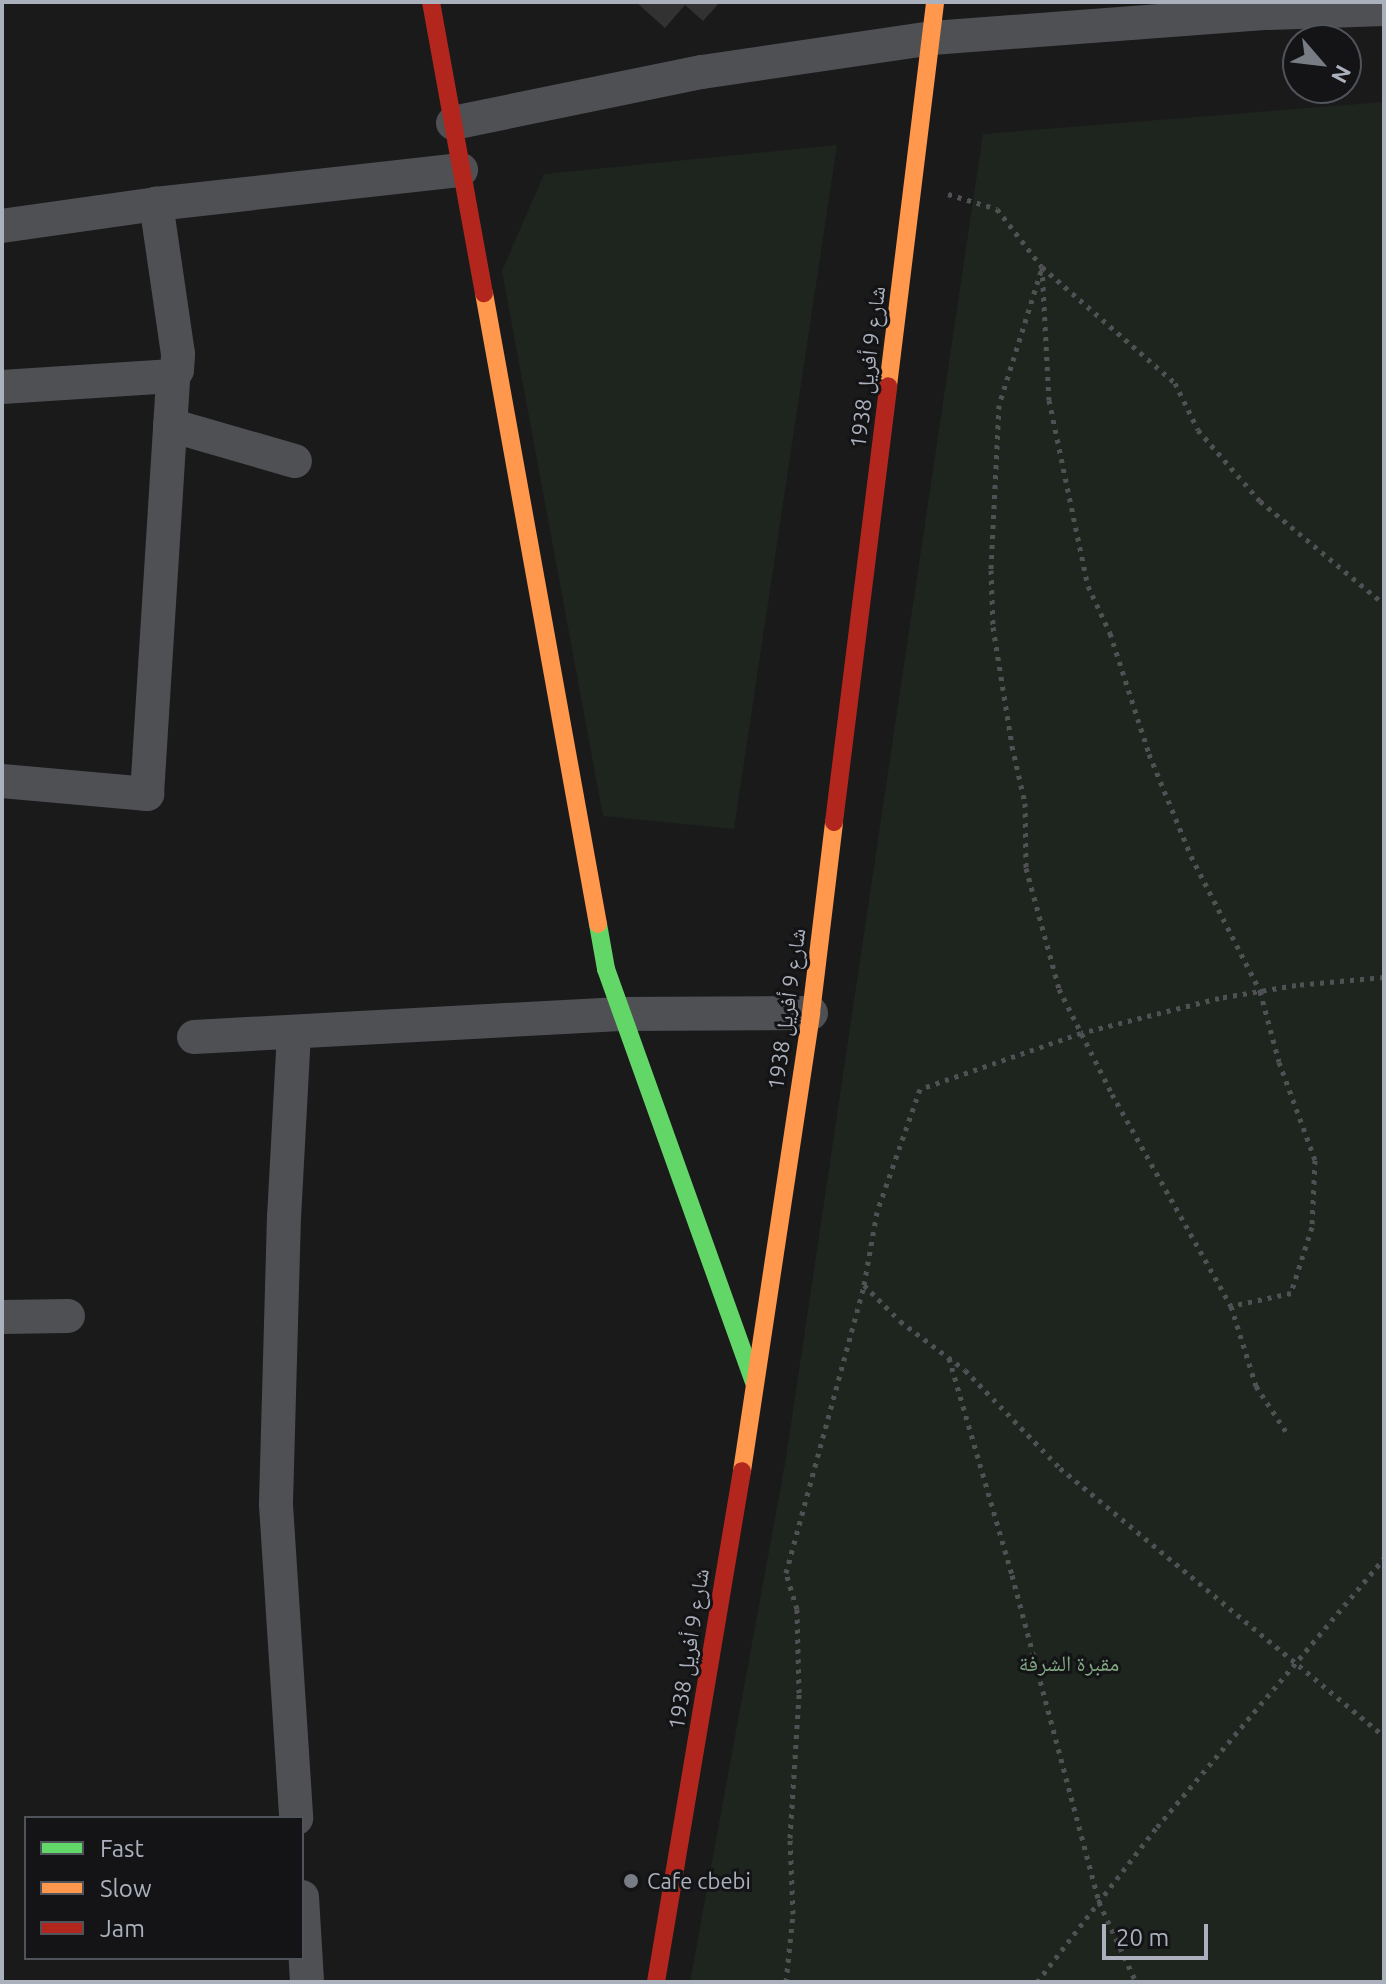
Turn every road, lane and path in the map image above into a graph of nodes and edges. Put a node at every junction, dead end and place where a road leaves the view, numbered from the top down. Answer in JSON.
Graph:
{"nodes":[{"id":1,"x":431,"y":2,"type":"edge"},
{"id":2,"x":935,"y":2,"type":"edge"},
{"id":3,"x":1384,"y":9,"type":"edge"},
{"id":4,"x":932,"y":38,"type":"junction"},
{"id":5,"x":453,"y":123,"type":"junction"},
{"id":6,"x":461,"y":170,"type":"junction"},
{"id":7,"x":914,"y":182,"type":"junction"},
{"id":8,"x":156,"y":204,"type":"junction"},
{"id":9,"x":2,"y":226,"type":"edge"},
{"id":10,"x":1042,"y":267,"type":"junction"},
{"id":11,"x":173,"y":376,"type":"junction"},
{"id":12,"x":2,"y":387,"type":"edge"},
{"id":13,"x":170,"y":425,"type":"junction"},
{"id":14,"x":295,"y":461,"type":"dead end"},
{"id":15,"x":1384,"y":604,"type":"edge"},
{"id":16,"x":2,"y":781,"type":"edge"},
{"id":17,"x":1384,"y":977,"type":"edge"},
{"id":18,"x":1260,"y":991,"type":"junction"},
{"id":19,"x":811,"y":1013,"type":"junction"},
{"id":20,"x":620,"y":1014,"type":"junction"},
{"id":21,"x":294,"y":1033,"type":"junction"},
{"id":22,"x":1081,"y":1033,"type":"junction"},
{"id":23,"x":194,"y":1037,"type":"dead end"},
{"id":24,"x":864,"y":1285,"type":"junction"},
{"id":25,"x":1231,"y":1306,"type":"junction"},
{"id":26,"x":68,"y":1316,"type":"dead end"},
{"id":27,"x":2,"y":1317,"type":"edge"},
{"id":28,"x":948,"y":1357,"type":"junction"},
{"id":29,"x":756,"y":1387,"type":"junction"},
{"id":30,"x":1287,"y":1433,"type":"dead end"},
{"id":31,"x":1384,"y":1558,"type":"edge"},
{"id":32,"x":1297,"y":1663,"type":"junction"},
{"id":33,"x":1384,"y":1736,"type":"edge"},
{"id":34,"x":296,"y":1816,"type":"edge"},
{"id":35,"x":1099,"y":1902,"type":"junction"},
{"id":36,"x":304,"y":1931,"type":"edge"},
{"id":37,"x":307,"y":1982,"type":"edge"},
{"id":38,"x":656,"y":1982,"type":"edge"},
{"id":39,"x":786,"y":1982,"type":"edge"},
{"id":40,"x":1037,"y":1982,"type":"edge"},
{"id":41,"x":1136,"y":1982,"type":"edge"}],
"edges":[{"from":1,"to":5,"type":"street"},
{"from":2,"to":4,"type":"street","name":"شارع 9 أفريل 1938"},
{"from":3,"to":4,"type":"street"},
{"from":4,"to":5,"type":"street"},
{"from":4,"to":7,"type":"street","name":"شارع 9 أفريل 1938"},
{"from":5,"to":6,"type":"street"},
{"from":6,"to":8,"type":"street"},
{"from":6,"to":20,"type":"street"},
{"from":7,"to":10,"type":"path"},
{"from":7,"to":19,"type":"street","name":"شارع 9 أفريل 1938"},
{"from":8,"to":9,"type":"street"},
{"from":8,"to":11,"type":"street"},
{"from":10,"to":15,"type":"path"},
{"from":10,"to":18,"type":"path"},
{"from":10,"to":22,"type":"path"},
{"from":11,"to":12,"type":"street"},
{"from":11,"to":13,"type":"street"},
{"from":13,"to":14,"type":"street"},
{"from":13,"to":16,"type":"street"},
{"from":17,"to":18,"type":"path"},
{"from":18,"to":22,"type":"path"},
{"from":18,"to":25,"type":"path"},
{"from":19,"to":20,"type":"street"},
{"from":19,"to":29,"type":"street","name":"شارع 9 أفريل 1938"},
{"from":20,"to":21,"type":"street"},
{"from":20,"to":29,"type":"street"},
{"from":21,"to":23,"type":"street"},
{"from":21,"to":34,"type":"street"},
{"from":22,"to":24,"type":"path"},
{"from":22,"to":25,"type":"path"},
{"from":24,"to":28,"type":"path"},
{"from":24,"to":39,"type":"path"},
{"from":25,"to":30,"type":"path"},
{"from":26,"to":27,"type":"street"},
{"from":28,"to":32,"type":"path"},
{"from":28,"to":35,"type":"path"},
{"from":29,"to":38,"type":"street","name":"شارع 9 أفريل 1938"},
{"from":31,"to":32,"type":"path"},
{"from":32,"to":33,"type":"path"},
{"from":32,"to":35,"type":"path"},
{"from":35,"to":40,"type":"path"},
{"from":35,"to":41,"type":"path"},
{"from":36,"to":37,"type":"street"}]}
